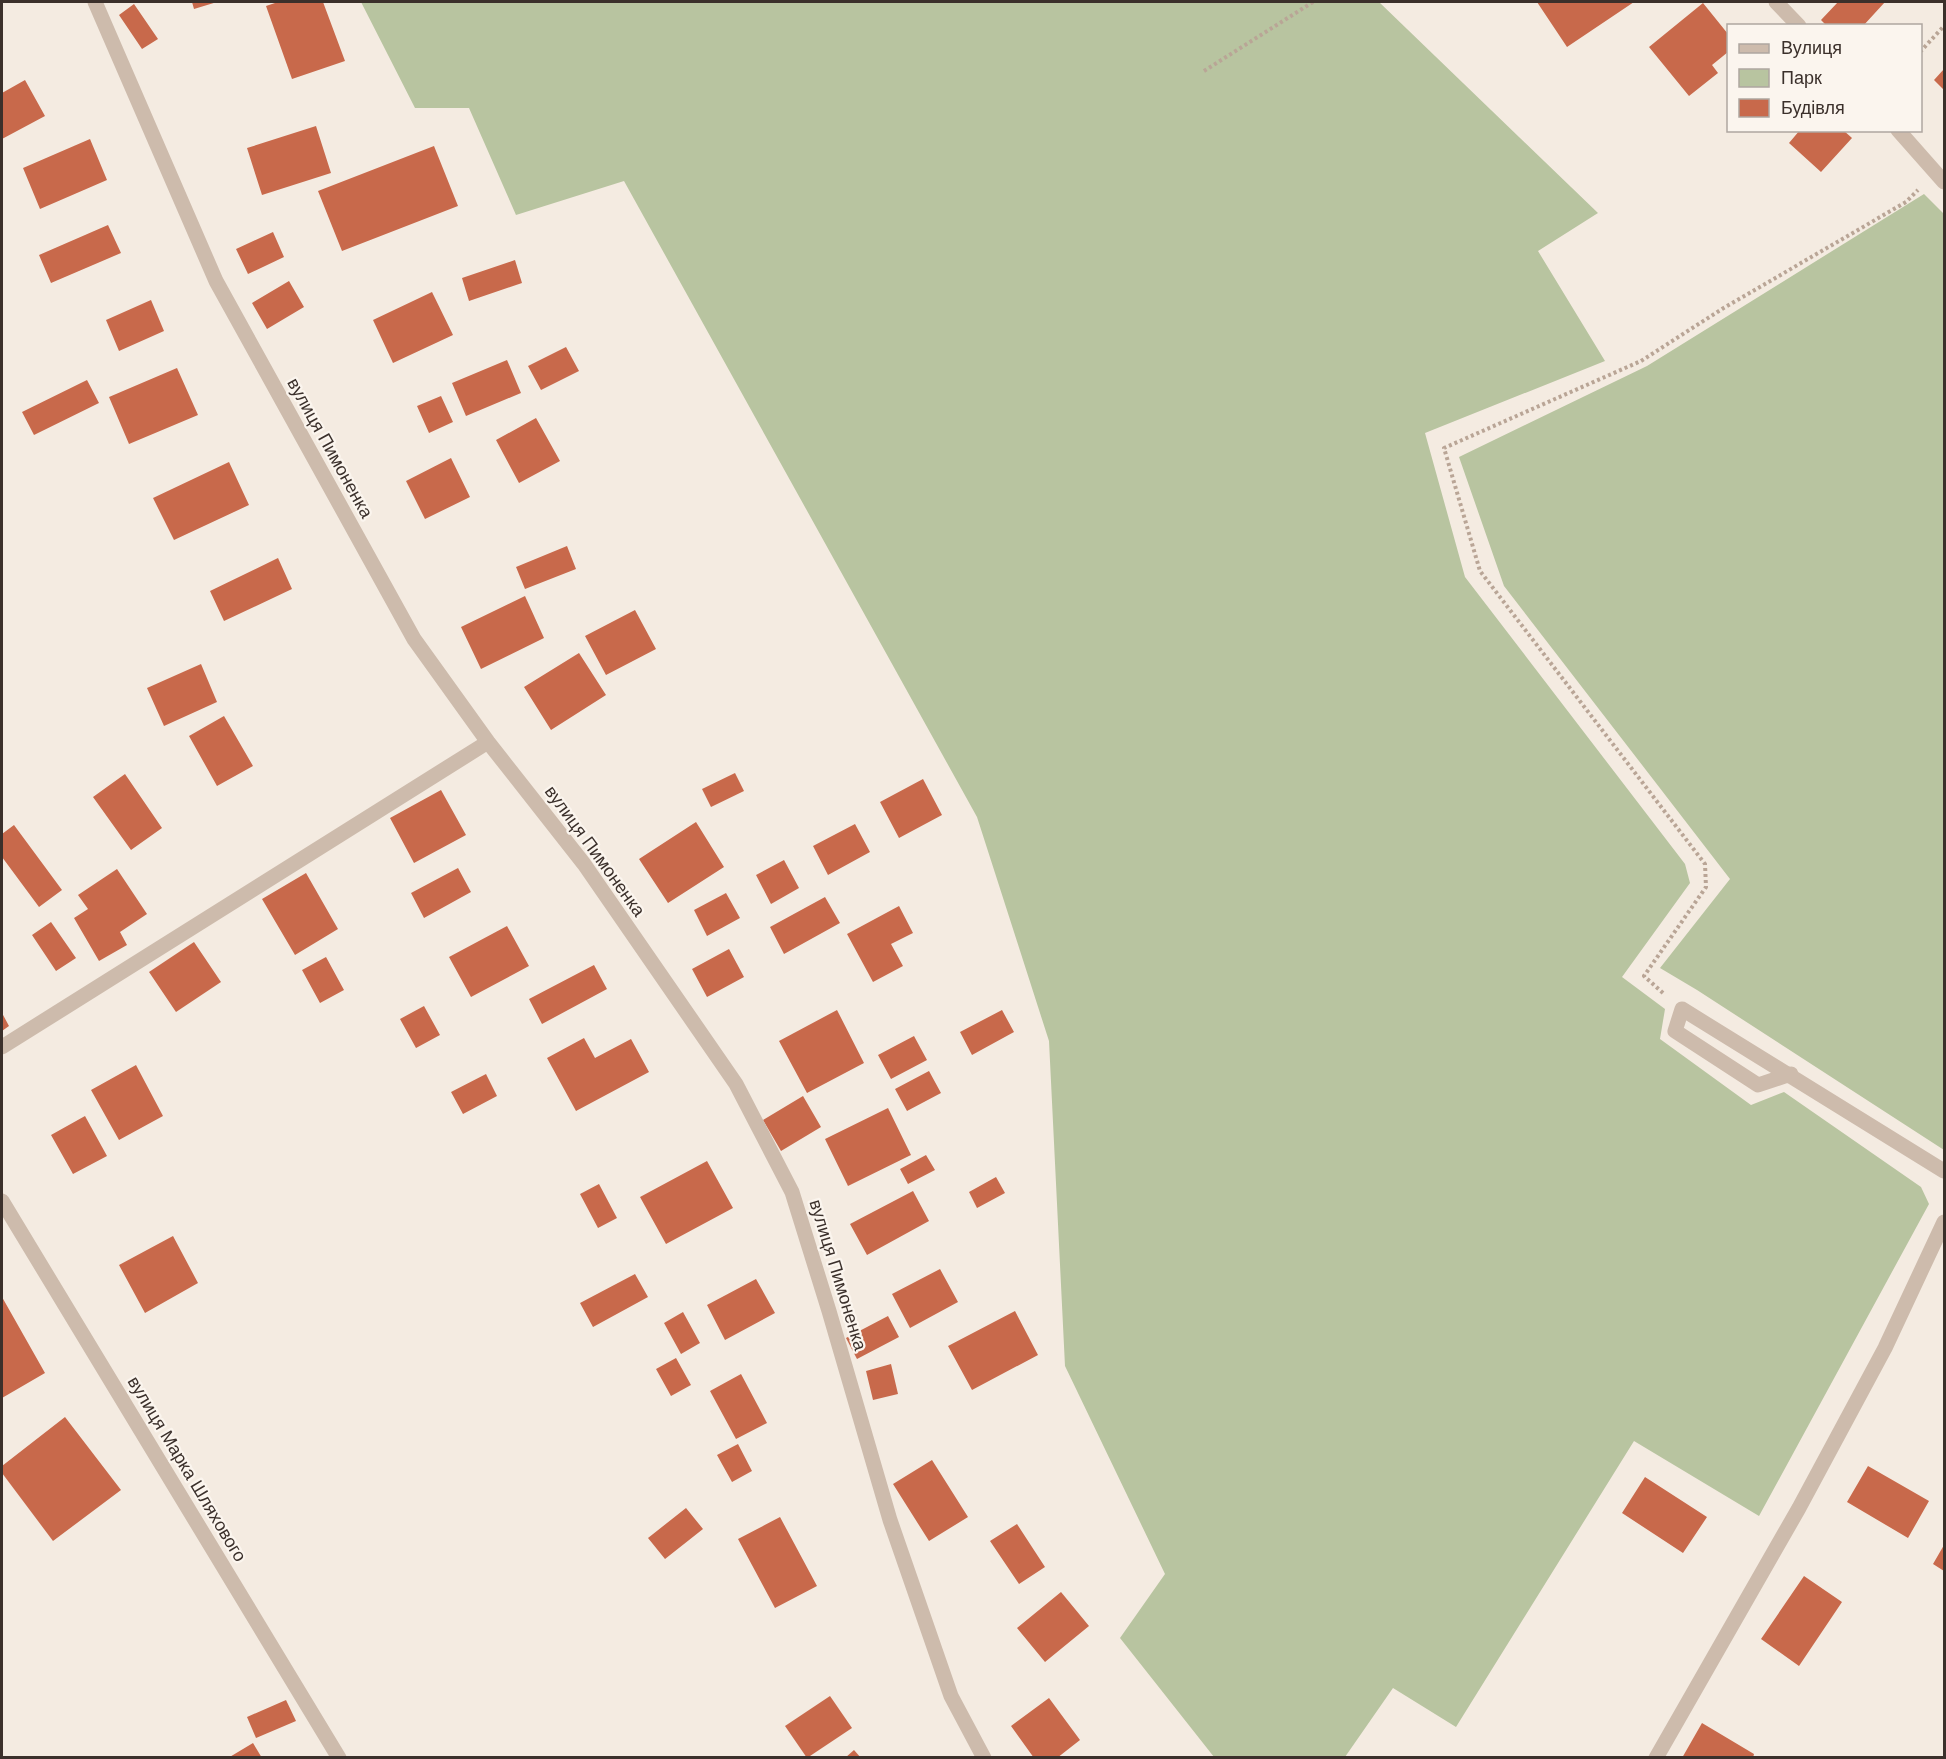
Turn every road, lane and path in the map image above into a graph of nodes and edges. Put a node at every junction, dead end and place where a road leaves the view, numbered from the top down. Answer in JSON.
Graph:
{"nodes":[{"id":1,"x":95,"y":2,"type":"edge"},
{"id":2,"x":1312,"y":2,"type":"edge"},
{"id":3,"x":1776,"y":2,"type":"edge"},
{"id":4,"x":1797,"y":24,"type":"edge"},
{"id":5,"x":1944,"y":26,"type":"edge"},
{"id":6,"x":1922,"y":50,"type":"edge"},
{"id":7,"x":1204,"y":71,"type":"dead end"},
{"id":8,"x":1900,"y":132,"type":"edge"},
{"id":9,"x":1940,"y":177,"type":"edge"},
{"id":10,"x":488,"y":742,"type":"junction"},
{"id":11,"x":1682,"y":1009,"type":"junction"},
{"id":12,"x":2,"y":1047,"type":"edge"},
{"id":13,"x":1791,"y":1074,"type":"junction"},
{"id":14,"x":1944,"y":1171,"type":"edge"},
{"id":15,"x":2,"y":1201,"type":"edge"},
{"id":16,"x":1944,"y":1222,"type":"edge"},
{"id":17,"x":339,"y":1758,"type":"edge"},
{"id":18,"x":984,"y":1758,"type":"edge"},
{"id":19,"x":1656,"y":1758,"type":"edge"}],
"edges":[{"from":1,"to":10,"type":"street","name":"вулиця Пимоненка"},
{"from":2,"to":7,"type":"path"},
{"from":3,"to":4,"type":"street"},
{"from":5,"to":6,"type":"path"},
{"from":8,"to":9,"type":"street"},
{"from":9,"to":11,"type":"path"},
{"from":10,"to":12,"type":"street"},
{"from":10,"to":18,"type":"street","name":"вулиця Пимоненка"},
{"from":11,"to":13,"type":"street"},
{"from":11,"to":13,"type":"street"},
{"from":13,"to":14,"type":"street"},
{"from":15,"to":17,"type":"street","name":"вулиця Марка Шляхового"},
{"from":16,"to":19,"type":"street"}]}
